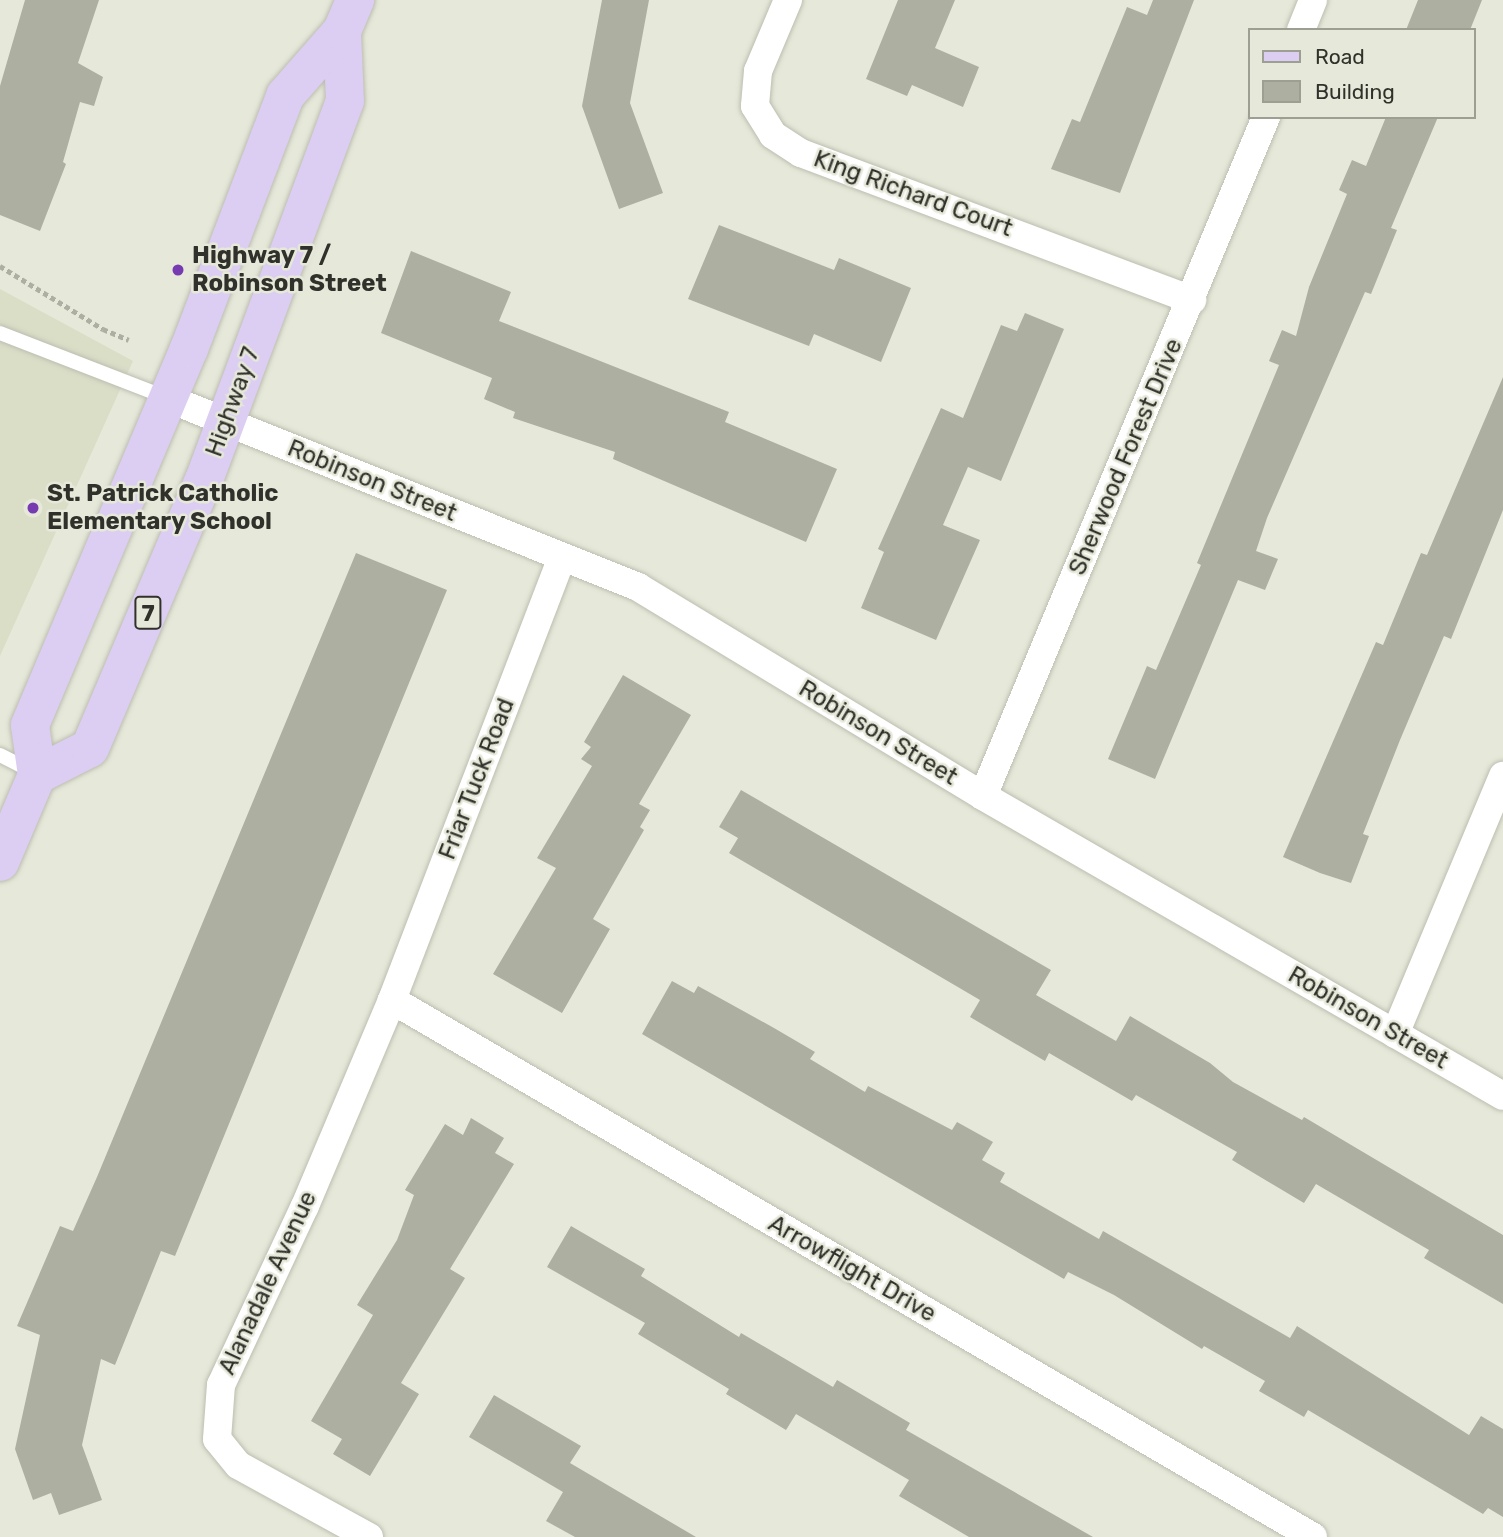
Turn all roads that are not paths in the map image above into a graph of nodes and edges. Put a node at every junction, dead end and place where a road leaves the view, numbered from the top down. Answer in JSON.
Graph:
{"nodes":[{"id":1,"x":788,"y":0,"type":"edge"},
{"id":2,"x":1313,"y":0,"type":"edge"},
{"id":3,"x":349,"y":15,"type":"edge"},
{"id":4,"x":1302,"y":28,"type":"edge"},
{"id":5,"x":1265,"y":119,"type":"edge"},
{"id":6,"x":1192,"y":300,"type":"junction"},
{"id":7,"x":0,"y":333,"type":"edge"},
{"id":8,"x":167,"y":398,"type":"junction"},
{"id":9,"x":228,"y":423,"type":"junction"},
{"id":10,"x":562,"y":558,"type":"junction"},
{"id":11,"x":0,"y":755,"type":"edge"},
{"id":12,"x":37,"y":775,"type":"junction"},
{"id":13,"x":1503,"y":775,"type":"edge"},
{"id":14,"x":983,"y":796,"type":"junction"},
{"id":15,"x":0,"y":862,"type":"edge"},
{"id":16,"x":392,"y":1000,"type":"junction"},
{"id":17,"x":1395,"y":1034,"type":"junction"},
{"id":18,"x":1503,"y":1096,"type":"edge"},
{"id":19,"x":369,"y":1537,"type":"edge"},
{"id":20,"x":1313,"y":1537,"type":"edge"}],
"edges":[{"from":1,"to":6,"type":"street","name":"King Richard Court"},
{"from":2,"to":4,"type":"street"},
{"from":3,"to":8,"type":"main road","name":"Highway 7","number":"7"},
{"from":3,"to":9,"type":"main road","name":"Highway 7","number":"7"},
{"from":5,"to":6,"type":"street","name":"Sherwood Forest Drive"},
{"from":6,"to":14,"type":"street","name":"Sherwood Forest Drive"},
{"from":7,"to":8,"type":"lane"},
{"from":8,"to":9,"type":"street","name":"Robinson Street"},
{"from":8,"to":12,"type":"main road","name":"Highway 7","number":"7"},
{"from":9,"to":10,"type":"street","name":"Robinson Street"},
{"from":9,"to":12,"type":"main road","name":"Highway 7","number":"7"},
{"from":10,"to":14,"type":"street","name":"Robinson Street"},
{"from":10,"to":16,"type":"street","name":"Friar Tuck Road"},
{"from":11,"to":12,"type":"lane"},
{"from":12,"to":15,"type":"main road"},
{"from":13,"to":17,"type":"street"},
{"from":14,"to":17,"type":"street","name":"Robinson Street"},
{"from":16,"to":19,"type":"street","name":"Alanadale Avenue"},
{"from":16,"to":20,"type":"street","name":"Arrowflight Drive"},
{"from":17,"to":18,"type":"street","name":"Robinson Street"}]}
